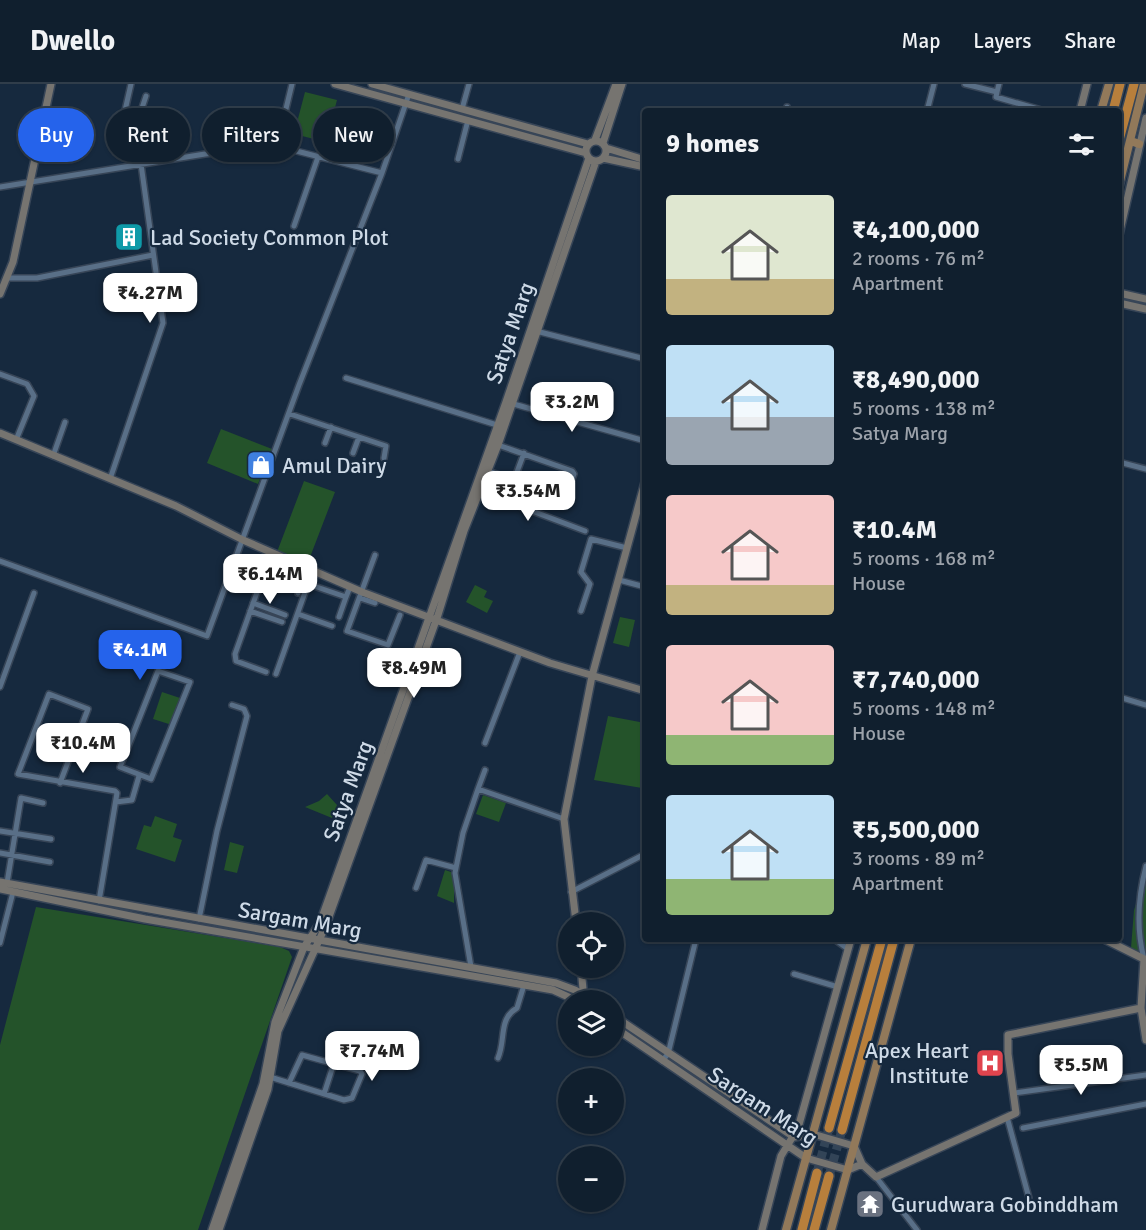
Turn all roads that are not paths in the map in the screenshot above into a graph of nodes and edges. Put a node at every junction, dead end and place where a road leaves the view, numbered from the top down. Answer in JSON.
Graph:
{"nodes":[{"id":1,"x":51,"y":84,"type":"edge"},
{"id":2,"x":131,"y":84,"type":"edge"},
{"id":3,"x":292,"y":84,"type":"edge"},
{"id":4,"x":335,"y":84,"type":"edge"},
{"id":5,"x":372,"y":84,"type":"edge"},
{"id":6,"x":468,"y":84,"type":"edge"},
{"id":7,"x":616,"y":84,"type":"edge"},
{"id":8,"x":622,"y":84,"type":"edge"},
{"id":9,"x":934,"y":84,"type":"edge"},
{"id":10,"x":964,"y":84,"type":"edge"},
{"id":11,"x":999,"y":84,"type":"edge"},
{"id":12,"x":1087,"y":84,"type":"edge"},
{"id":13,"x":1109,"y":84,"type":"edge"},
{"id":14,"x":1120,"y":84,"type":"edge"},
{"id":15,"x":1134,"y":84,"type":"edge"},
{"id":16,"x":1144,"y":84,"type":"edge"},
{"id":17,"x":997,"y":92,"type":"junction"},
{"id":18,"x":409,"y":94,"type":"junction"},
{"id":19,"x":146,"y":96,"type":"dead end"},
{"id":20,"x":407,"y":103,"type":"junction"},
{"id":21,"x":286,"y":108,"type":"edge"},
{"id":22,"x":928,"y":108,"type":"edge"},
{"id":23,"x":1034,"y":108,"type":"edge"},
{"id":24,"x":1081,"y":108,"type":"edge"},
{"id":25,"x":1102,"y":108,"type":"edge"},
{"id":26,"x":1114,"y":108,"type":"edge"},
{"id":27,"x":462,"y":109,"type":"junction"},
{"id":28,"x":1146,"y":118,"type":"edge"},
{"id":29,"x":468,"y":120,"type":"junction"},
{"id":30,"x":1122,"y":129,"type":"edge"},
{"id":31,"x":591,"y":142,"type":"junction"},
{"id":32,"x":1135,"y":143,"type":"junction"},
{"id":33,"x":604,"y":146,"type":"junction"},
{"id":34,"x":202,"y":156,"type":"edge"},
{"id":35,"x":593,"y":158,"type":"junction"},
{"id":36,"x":458,"y":159,"type":"dead end"},
{"id":37,"x":642,"y":159,"type":"edge"},
{"id":38,"x":316,"y":162,"type":"edge"},
{"id":39,"x":338,"y":162,"type":"edge"},
{"id":40,"x":141,"y":164,"type":"junction"},
{"id":41,"x":642,"y":166,"type":"edge"},
{"id":42,"x":382,"y":173,"type":"junction"},
{"id":43,"x":1122,"y":177,"type":"edge"},
{"id":44,"x":28,"y":183,"type":"junction"},
{"id":45,"x":0,"y":187,"type":"edge"},
{"id":46,"x":1122,"y":218,"type":"edge"},
{"id":47,"x":294,"y":226,"type":"dead end"},
{"id":48,"x":153,"y":255,"type":"junction"},
{"id":49,"x":555,"y":267,"type":"junction"},
{"id":50,"x":6,"y":278,"type":"junction"},
{"id":51,"x":0,"y":294,"type":"edge"},
{"id":52,"x":1122,"y":294,"type":"edge"},
{"id":53,"x":1146,"y":299,"type":"edge"},
{"id":54,"x":1122,"y":304,"type":"edge"},
{"id":55,"x":1146,"y":309,"type":"edge"},
{"id":56,"x":536,"y":330,"type":"junction"},
{"id":57,"x":642,"y":357,"type":"edge"},
{"id":58,"x":0,"y":374,"type":"edge"},
{"id":59,"x":346,"y":378,"type":"dead end"},
{"id":60,"x":509,"y":403,"type":"junction"},
{"id":61,"x":290,"y":414,"type":"junction"},
{"id":62,"x":65,"y":422,"type":"dead end"},
{"id":63,"x":497,"y":425,"type":"junction"},
{"id":64,"x":331,"y":427,"type":"junction"},
{"id":65,"x":0,"y":434,"type":"edge"},
{"id":66,"x":359,"y":437,"type":"junction"},
{"id":67,"x":16,"y":440,"type":"junction"},
{"id":68,"x":642,"y":440,"type":"edge"},
{"id":69,"x":325,"y":442,"type":"dead end"},
{"id":70,"x":498,"y":445,"type":"junction"},
{"id":71,"x":353,"y":453,"type":"dead end"},
{"id":72,"x":524,"y":453,"type":"junction"},
{"id":73,"x":54,"y":456,"type":"junction"},
{"id":74,"x":384,"y":458,"type":"dead end"},
{"id":75,"x":1122,"y":463,"type":"edge"},
{"id":76,"x":1146,"y":469,"type":"edge"},
{"id":77,"x":487,"y":471,"type":"junction"},
{"id":78,"x":110,"y":479,"type":"junction"},
{"id":79,"x":514,"y":480,"type":"junction"},
{"id":80,"x":479,"y":491,"type":"junction"},
{"id":81,"x":642,"y":493,"type":"edge"},
{"id":82,"x":585,"y":531,"type":"dead end"},
{"id":83,"x":243,"y":540,"type":"junction"},
{"id":84,"x":627,"y":548,"type":"junction"},
{"id":85,"x":375,"y":555,"type":"dead end"},
{"id":86,"x":270,"y":556,"type":"junction"},
{"id":87,"x":0,"y":561,"type":"edge"},
{"id":88,"x":296,"y":566,"type":"junction"},
{"id":89,"x":317,"y":572,"type":"junction"},
{"id":90,"x":619,"y":580,"type":"junction"},
{"id":91,"x":312,"y":585,"type":"junction"},
{"id":92,"x":642,"y":586,"type":"edge"},
{"id":93,"x":350,"y":587,"type":"junction"},
{"id":94,"x":34,"y":593,"type":"dead end"},
{"id":95,"x":298,"y":593,"type":"dead end"},
{"id":96,"x":361,"y":595,"type":"junction"},
{"id":97,"x":346,"y":597,"type":"junction"},
{"id":98,"x":253,"y":603,"type":"junction"},
{"id":99,"x":375,"y":603,"type":"dead end"},
{"id":100,"x":250,"y":611,"type":"junction"},
{"id":101,"x":581,"y":611,"type":"dead end"},
{"id":102,"x":298,"y":614,"type":"junction"},
{"id":103,"x":285,"y":615,"type":"dead end"},
{"id":104,"x":400,"y":615,"type":"dead end"},
{"id":105,"x":339,"y":617,"type":"dead end"},
{"id":106,"x":432,"y":619,"type":"junction"},
{"id":107,"x":282,"y":622,"type":"dead end"},
{"id":108,"x":332,"y":626,"type":"dead end"},
{"id":109,"x":520,"y":652,"type":"junction"},
{"id":110,"x":266,"y":672,"type":"dead end"},
{"id":111,"x":276,"y":674,"type":"dead end"},
{"id":112,"x":592,"y":676,"type":"junction"},
{"id":113,"x":0,"y":687,"type":"edge"},
{"id":114,"x":642,"y":690,"type":"edge"},
{"id":115,"x":1122,"y":698,"type":"edge"},
{"id":116,"x":232,"y":705,"type":"dead end"},
{"id":117,"x":1146,"y":705,"type":"edge"},
{"id":118,"x":485,"y":743,"type":"dead end"},
{"id":119,"x":485,"y":770,"type":"dead end"},
{"id":120,"x":139,"y":776,"type":"junction"},
{"id":121,"x":60,"y":783,"type":"junction"},
{"id":122,"x":478,"y":789,"type":"junction"},
{"id":123,"x":116,"y":802,"type":"junction"},
{"id":124,"x":43,"y":803,"type":"dead end"},
{"id":125,"x":564,"y":819,"type":"junction"},
{"id":126,"x":0,"y":831,"type":"edge"},
{"id":127,"x":15,"y":833,"type":"junction"},
{"id":128,"x":51,"y":838,"type":"dead end"},
{"id":129,"x":0,"y":853,"type":"edge"},
{"id":130,"x":12,"y":855,"type":"junction"},
{"id":131,"x":642,"y":856,"type":"edge"},
{"id":132,"x":50,"y":862,"type":"dead end"},
{"id":133,"x":1146,"y":866,"type":"edge"},
{"id":134,"x":456,"y":867,"type":"junction"},
{"id":135,"x":3,"y":882,"type":"edge"},
{"id":136,"x":416,"y":888,"type":"dead end"},
{"id":137,"x":0,"y":889,"type":"edge"},
{"id":138,"x":572,"y":891,"type":"junction"},
{"id":139,"x":13,"y":892,"type":"junction"},
{"id":140,"x":99,"y":901,"type":"junction"},
{"id":141,"x":575,"y":912,"type":"edge"},
{"id":142,"x":199,"y":920,"type":"junction"},
{"id":143,"x":309,"y":940,"type":"junction"},
{"id":144,"x":320,"y":942,"type":"junction"},
{"id":145,"x":695,"y":942,"type":"edge"},
{"id":146,"x":838,"y":942,"type":"edge"},
{"id":147,"x":850,"y":942,"type":"edge"},
{"id":148,"x":866,"y":942,"type":"edge"},
{"id":149,"x":881,"y":942,"type":"edge"},
{"id":150,"x":893,"y":942,"type":"edge"},
{"id":151,"x":910,"y":942,"type":"edge"},
{"id":152,"x":1110,"y":942,"type":"edge"},
{"id":153,"x":0,"y":943,"type":"edge"},
{"id":154,"x":304,"y":947,"type":"junction"},
{"id":155,"x":314,"y":949,"type":"junction"},
{"id":156,"x":849,"y":949,"type":"junction"},
{"id":157,"x":1145,"y":959,"type":"edge"},
{"id":158,"x":471,"y":967,"type":"junction"},
{"id":159,"x":794,"y":974,"type":"dead end"},
{"id":160,"x":524,"y":985,"type":"junction"},
{"id":161,"x":838,"y":987,"type":"junction"},
{"id":162,"x":566,"y":990,"type":"edge"},
{"id":163,"x":558,"y":992,"type":"edge"},
{"id":164,"x":1141,"y":1008,"type":"junction"},
{"id":165,"x":624,"y":1023,"type":"edge"},
{"id":166,"x":624,"y":1034,"type":"edge"},
{"id":167,"x":1146,"y":1040,"type":"edge"},
{"id":168,"x":668,"y":1054,"type":"junction"},
{"id":169,"x":498,"y":1058,"type":"dead end"},
{"id":170,"x":663,"y":1061,"type":"junction"},
{"id":171,"x":334,"y":1063,"type":"junction"},
{"id":172,"x":1146,"y":1075,"type":"edge"},
{"id":173,"x":270,"y":1077,"type":"junction"},
{"id":174,"x":289,"y":1083,"type":"junction"},
{"id":175,"x":1014,"y":1093,"type":"junction"},
{"id":176,"x":324,"y":1094,"type":"junction"},
{"id":177,"x":1146,"y":1104,"type":"edge"},
{"id":178,"x":1007,"y":1117,"type":"junction"},
{"id":179,"x":251,"y":1126,"type":"junction"},
{"id":180,"x":829,"y":1128,"type":"tunnel mouth"},
{"id":181,"x":1023,"y":1128,"type":"dead end"},
{"id":182,"x":842,"y":1130,"type":"tunnel mouth"},
{"id":183,"x":813,"y":1134,"type":"junction"},
{"id":184,"x":794,"y":1137,"type":"junction"},
{"id":185,"x":854,"y":1146,"type":"junction"},
{"id":186,"x":788,"y":1148,"type":"junction"},
{"id":187,"x":806,"y":1158,"type":"junction"},
{"id":188,"x":862,"y":1164,"type":"junction"},
{"id":189,"x":848,"y":1170,"type":"junction"},
{"id":190,"x":817,"y":1173,"type":"tunnel mouth"},
{"id":191,"x":829,"y":1176,"type":"tunnel mouth"},
{"id":192,"x":876,"y":1177,"type":"junction"},
{"id":193,"x":1029,"y":1198,"type":"dead end"},
{"id":194,"x":212,"y":1230,"type":"edge"},
{"id":195,"x":219,"y":1230,"type":"edge"},
{"id":196,"x":762,"y":1230,"type":"edge"},
{"id":197,"x":786,"y":1230,"type":"edge"},
{"id":198,"x":802,"y":1230,"type":"edge"},
{"id":199,"x":814,"y":1230,"type":"edge"},
{"id":200,"x":831,"y":1230,"type":"edge"},
{"id":201,"x":917,"y":1230,"type":"edge"}],
"edges":[{"from":1,"to":44,"type":"main road"},
{"from":2,"to":19,"type":"street"},
{"from":3,"to":21,"type":"street"},
{"from":4,"to":20,"type":"main road"},
{"from":5,"to":18,"type":"main road"},
{"from":6,"to":27,"type":"street"},
{"from":7,"to":31,"type":"main road"},
{"from":8,"to":33,"type":"main road"},
{"from":9,"to":22,"type":"street"},
{"from":10,"to":17,"type":"street"},
{"from":11,"to":17,"type":"street"},
{"from":12,"to":24,"type":"main road"},
{"from":13,"to":25,"type":"main road"},
{"from":14,"to":26,"type":"highway"},
{"from":15,"to":30,"type":"highway"},
{"from":16,"to":32,"type":"main road"},
{"from":17,"to":23,"type":"street"},
{"from":18,"to":20,"type":"street"},
{"from":18,"to":27,"type":"main road"},
{"from":20,"to":29,"type":"main road"},
{"from":20,"to":42,"type":"street"},
{"from":27,"to":31,"type":"main road"},
{"from":28,"to":32,"type":"main road"},
{"from":29,"to":35,"type":"main road"},
{"from":29,"to":36,"type":"street"},
{"from":31,"to":33,"type":"main road"},
{"from":31,"to":35,"type":"main road"},
{"from":32,"to":43,"type":"main road"},
{"from":32,"to":46,"type":"main road"},
{"from":33,"to":35,"type":"main road"},
{"from":33,"to":37,"type":"main road"},
{"from":34,"to":40,"type":"street"},
{"from":35,"to":41,"type":"main road"},
{"from":35,"to":49,"type":"main road","name":"Satya Marg"},
{"from":38,"to":47,"type":"street"},
{"from":39,"to":42,"type":"street"},
{"from":40,"to":44,"type":"street"},
{"from":40,"to":48,"type":"street"},
{"from":42,"to":61,"type":"street"},
{"from":44,"to":45,"type":"street"},
{"from":44,"to":50,"type":"main road"},
{"from":48,"to":50,"type":"street"},
{"from":48,"to":78,"type":"street"},
{"from":49,"to":56,"type":"main road","name":"Satya Marg"},
{"from":49,"to":60,"type":"main road","name":"Satya Marg"},
{"from":50,"to":51,"type":"main road"},
{"from":52,"to":53,"type":"main road"},
{"from":54,"to":55,"type":"main road"},
{"from":56,"to":57,"type":"street"},
{"from":56,"to":60,"type":"main road","name":"Satya Marg"},
{"from":58,"to":67,"type":"street"},
{"from":59,"to":63,"type":"street"},
{"from":60,"to":63,"type":"main road","name":"Satya Marg"},
{"from":60,"to":68,"type":"street"},
{"from":60,"to":70,"type":"main road","name":"Satya Marg"},
{"from":61,"to":64,"type":"street"},
{"from":61,"to":83,"type":"street"},
{"from":62,"to":73,"type":"street"},
{"from":63,"to":106,"type":"main road","name":"Satya Marg"},
{"from":64,"to":66,"type":"street"},
{"from":64,"to":69,"type":"street"},
{"from":65,"to":67,"type":"main road"},
{"from":66,"to":71,"type":"street"},
{"from":66,"to":74,"type":"street"},
{"from":67,"to":73,"type":"main road"},
{"from":70,"to":72,"type":"street"},
{"from":70,"to":77,"type":"main road","name":"Satya Marg"},
{"from":72,"to":79,"type":"street"},
{"from":72,"to":79,"type":"street"},
{"from":73,"to":78,"type":"main road"},
{"from":75,"to":76,"type":"street"},
{"from":77,"to":79,"type":"street"},
{"from":77,"to":80,"type":"main road","name":"Satya Marg"},
{"from":78,"to":83,"type":"main road"},
{"from":80,"to":82,"type":"street"},
{"from":80,"to":106,"type":"main road","name":"Satya Marg"},
{"from":81,"to":84,"type":"main road"},
{"from":83,"to":86,"type":"main road"},
{"from":83,"to":87,"type":"street"},
{"from":84,"to":90,"type":"main road"},
{"from":84,"to":101,"type":"street"},
{"from":85,"to":96,"type":"street"},
{"from":86,"to":88,"type":"main road"},
{"from":86,"to":98,"type":"street"},
{"from":88,"to":89,"type":"main road"},
{"from":88,"to":95,"type":"street"},
{"from":89,"to":91,"type":"street"},
{"from":89,"to":93,"type":"main road"},
{"from":90,"to":92,"type":"street"},
{"from":90,"to":112,"type":"main road"},
{"from":91,"to":97,"type":"street"},
{"from":91,"to":102,"type":"street"},
{"from":93,"to":96,"type":"main road"},
{"from":93,"to":97,"type":"street"},
{"from":94,"to":113,"type":"street"},
{"from":96,"to":99,"type":"street"},
{"from":96,"to":104,"type":"street"},
{"from":96,"to":106,"type":"main road"},
{"from":97,"to":105,"type":"street"},
{"from":98,"to":100,"type":"street"},
{"from":98,"to":103,"type":"street"},
{"from":100,"to":107,"type":"street"},
{"from":100,"to":110,"type":"street"},
{"from":102,"to":108,"type":"street"},
{"from":102,"to":111,"type":"street"},
{"from":106,"to":109,"type":"main road"},
{"from":106,"to":143,"type":"main road","name":"Satya Marg"},
{"from":106,"to":144,"type":"main road","name":"Satya Marg"},
{"from":109,"to":112,"type":"main road"},
{"from":109,"to":118,"type":"street"},
{"from":112,"to":114,"type":"main road"},
{"from":112,"to":125,"type":"main road"},
{"from":115,"to":117,"type":"street"},
{"from":116,"to":142,"type":"street"},
{"from":119,"to":122,"type":"street"},
{"from":120,"to":120,"type":"street"},
{"from":120,"to":123,"type":"street"},
{"from":121,"to":121,"type":"street"},
{"from":121,"to":123,"type":"street"},
{"from":122,"to":125,"type":"street"},
{"from":122,"to":134,"type":"street"},
{"from":123,"to":140,"type":"street"},
{"from":124,"to":127,"type":"street"},
{"from":125,"to":138,"type":"main road"},
{"from":126,"to":127,"type":"street"},
{"from":127,"to":128,"type":"street"},
{"from":127,"to":130,"type":"street"},
{"from":129,"to":130,"type":"street"},
{"from":130,"to":132,"type":"street"},
{"from":130,"to":135,"type":"street"},
{"from":131,"to":138,"type":"street"},
{"from":133,"to":157,"type":"street"},
{"from":134,"to":136,"type":"street"},
{"from":134,"to":158,"type":"street"},
{"from":135,"to":140,"type":"main road","name":"Sargam Marg"},
{"from":137,"to":139,"type":"main road","name":"Sargam Marg"},
{"from":138,"to":141,"type":"main road"},
{"from":139,"to":153,"type":"street"},
{"from":139,"to":154,"type":"main road","name":"Sargam Marg"},
{"from":140,"to":142,"type":"main road","name":"Sargam Marg"},
{"from":142,"to":143,"type":"main road","name":"Sargam Marg"},
{"from":143,"to":144,"type":"main road","name":"Sargam Marg"},
{"from":143,"to":154,"type":"main road","name":"Satya Marg"},
{"from":144,"to":155,"type":"main road","name":"Satya Marg"},
{"from":144,"to":158,"type":"main road","name":"Sargam Marg"},
{"from":145,"to":168,"type":"street"},
{"from":146,"to":156,"type":"street"},
{"from":147,"to":156,"type":"main road"},
{"from":148,"to":183,"type":"main road"},
{"from":149,"to":180,"type":"highway"},
{"from":150,"to":182,"type":"highway"},
{"from":151,"to":185,"type":"main road"},
{"from":152,"to":157,"type":"main road"},
{"from":154,"to":155,"type":"main road","name":"Sargam Marg"},
{"from":154,"to":179,"type":"main road","name":"Satya Marg"},
{"from":155,"to":160,"type":"main road","name":"Sargam Marg"},
{"from":155,"to":173,"type":"main road","name":"Satya Marg"},
{"from":156,"to":161,"type":"main road"},
{"from":157,"to":164,"type":"main road"},
{"from":158,"to":162,"type":"main road","name":"Sargam Marg"},
{"from":159,"to":161,"type":"street"},
{"from":160,"to":163,"type":"main road","name":"Sargam Marg"},
{"from":160,"to":169,"type":"street"},
{"from":161,"to":184,"type":"main road"},
{"from":164,"to":167,"type":"main road"},
{"from":164,"to":175,"type":"main road"},
{"from":165,"to":168,"type":"main road","name":"Sargam Marg"},
{"from":166,"to":170,"type":"main road","name":"Sargam Marg"},
{"from":168,"to":170,"type":"street"},
{"from":168,"to":184,"type":"main road","name":"Sargam Marg"},
{"from":170,"to":186,"type":"main road","name":"Sargam Marg"},
{"from":171,"to":174,"type":"street"},
{"from":171,"to":176,"type":"street"},
{"from":171,"to":176,"type":"street"},
{"from":172,"to":175,"type":"street"},
{"from":173,"to":174,"type":"street"},
{"from":173,"to":179,"type":"main road","name":"Satya Marg"},
{"from":174,"to":176,"type":"street"},
{"from":175,"to":178,"type":"main road"},
{"from":177,"to":181,"type":"street"},
{"from":178,"to":192,"type":"main road"},
{"from":178,"to":193,"type":"street"},
{"from":179,"to":194,"type":"main road","name":"Satya Marg"},
{"from":179,"to":195,"type":"main road","name":"Satya Marg"},
{"from":183,"to":184,"type":"main road","name":"Sargam Marg"},
{"from":183,"to":185,"type":"main road","name":"Sargam Marg"},
{"from":183,"to":187,"type":"main road"},
{"from":184,"to":186,"type":"main road"},
{"from":185,"to":188,"type":"main road"},
{"from":185,"to":189,"type":"main road"},
{"from":186,"to":187,"type":"main road","name":"Sargam Marg"},
{"from":186,"to":196,"type":"main road"},
{"from":187,"to":189,"type":"main road","name":"Sargam Marg"},
{"from":187,"to":197,"type":"main road"},
{"from":188,"to":189,"type":"main road"},
{"from":188,"to":192,"type":"main road"},
{"from":189,"to":200,"type":"main road"},
{"from":190,"to":198,"type":"highway"},
{"from":191,"to":199,"type":"highway"},
{"from":192,"to":201,"type":"street"}]}
